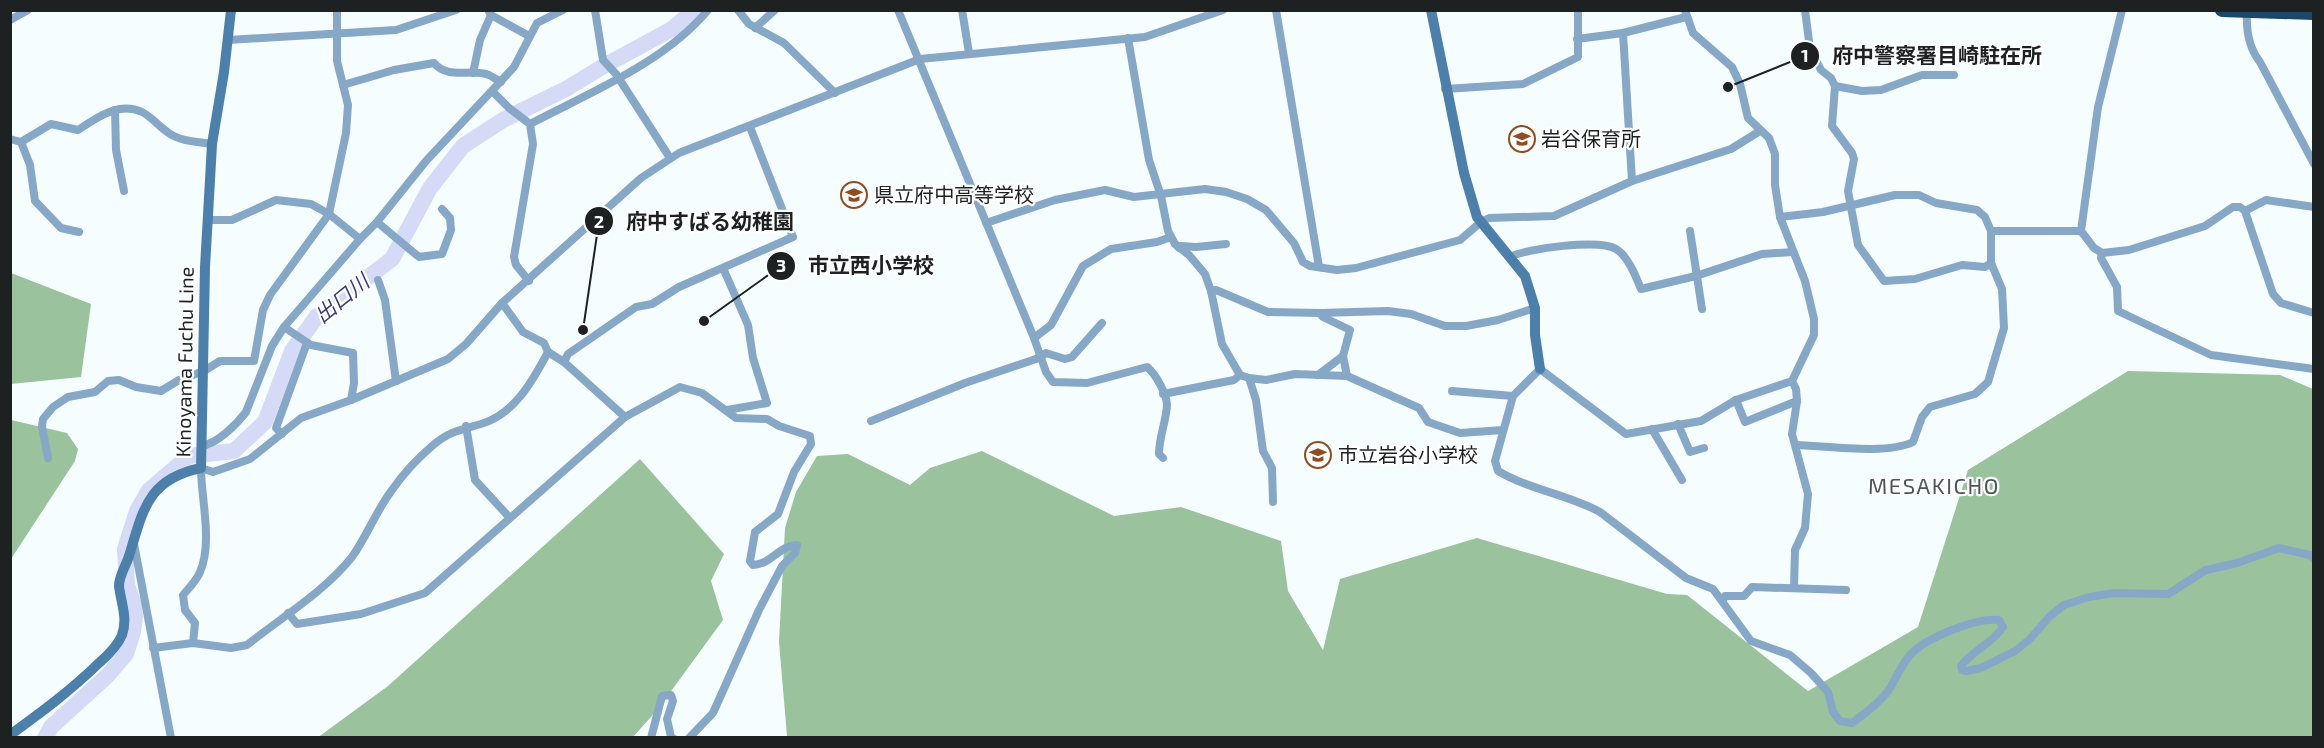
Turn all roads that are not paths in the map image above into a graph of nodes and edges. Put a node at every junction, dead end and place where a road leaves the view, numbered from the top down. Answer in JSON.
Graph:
{"nodes":[{"id":1,"x":231,"y":10,"type":"edge"},
{"id":2,"x":337,"y":10,"type":"edge"},
{"id":3,"x":456,"y":10,"type":"edge"},
{"id":4,"x":563,"y":10,"type":"edge"},
{"id":5,"x":596,"y":10,"type":"edge"},
{"id":6,"x":708,"y":10,"type":"edge"},
{"id":7,"x":738,"y":10,"type":"edge"},
{"id":8,"x":775,"y":10,"type":"edge"},
{"id":9,"x":898,"y":10,"type":"edge"},
{"id":10,"x":962,"y":10,"type":"edge"},
{"id":11,"x":1223,"y":10,"type":"edge"},
{"id":12,"x":1276,"y":10,"type":"edge"},
{"id":13,"x":1431,"y":10,"type":"edge"},
{"id":14,"x":1805,"y":10,"type":"edge"},
{"id":15,"x":2122,"y":10,"type":"edge"},
{"id":16,"x":2222,"y":10,"type":"edge"},
{"id":17,"x":26,"y":11,"type":"edge"},
{"id":18,"x":1575,"y":11,"type":"edge"},
{"id":19,"x":2247,"y":12,"type":"edge"},
{"id":20,"x":490,"y":13,"type":"edge"},
{"id":21,"x":2313,"y":13,"type":"edge"},
{"id":22,"x":1685,"y":14,"type":"edge"},
{"id":23,"x":10,"y":20,"type":"edge"},
{"id":24,"x":755,"y":28,"type":"junction"},
{"id":25,"x":337,"y":33,"type":"junction"},
{"id":26,"x":1623,"y":33,"type":"junction"},
{"id":27,"x":529,"y":36,"type":"junction"},
{"id":28,"x":1128,"y":38,"type":"junction"},
{"id":29,"x":1577,"y":39,"type":"junction"},
{"id":30,"x":228,"y":40,"type":"junction"},
{"id":31,"x":969,"y":53,"type":"junction"},
{"id":32,"x":920,"y":59,"type":"junction"},
{"id":33,"x":473,"y":74,"type":"junction"},
{"id":34,"x":1954,"y":75,"type":"dead end"},
{"id":35,"x":618,"y":76,"type":"junction"},
{"id":36,"x":501,"y":82,"type":"junction"},
{"id":37,"x":343,"y":85,"type":"junction"},
{"id":38,"x":1835,"y":86,"type":"junction"},
{"id":39,"x":1445,"y":89,"type":"junction"},
{"id":40,"x":493,"y":92,"type":"junction"},
{"id":41,"x":835,"y":93,"type":"junction"},
{"id":42,"x":115,"y":110,"type":"junction"},
{"id":43,"x":530,"y":124,"type":"junction"},
{"id":44,"x":750,"y":127,"type":"junction"},
{"id":45,"x":1760,"y":131,"type":"junction"},
{"id":46,"x":10,"y":139,"type":"edge"},
{"id":47,"x":21,"y":142,"type":"junction"},
{"id":48,"x":212,"y":144,"type":"junction"},
{"id":49,"x":670,"y":158,"type":"junction"},
{"id":50,"x":2313,"y":164,"type":"edge"},
{"id":51,"x":1632,"y":181,"type":"junction"},
{"id":52,"x":124,"y":191,"type":"dead end"},
{"id":53,"x":1161,"y":196,"type":"junction"},
{"id":54,"x":1852,"y":205,"type":"junction"},
{"id":55,"x":2313,"y":207,"type":"edge"},
{"id":56,"x":442,"y":209,"type":"dead end"},
{"id":57,"x":2245,"y":211,"type":"junction"},
{"id":58,"x":329,"y":214,"type":"junction"},
{"id":59,"x":1780,"y":217,"type":"junction"},
{"id":60,"x":208,"y":220,"type":"junction"},
{"id":61,"x":377,"y":222,"type":"junction"},
{"id":62,"x":1481,"y":222,"type":"junction"},
{"id":63,"x":986,"y":223,"type":"junction"},
{"id":64,"x":1690,"y":231,"type":"dead end"},
{"id":65,"x":1991,"y":231,"type":"junction"},
{"id":66,"x":2081,"y":231,"type":"junction"},
{"id":67,"x":79,"y":232,"type":"dead end"},
{"id":68,"x":1171,"y":237,"type":"junction"},
{"id":69,"x":360,"y":239,"type":"junction"},
{"id":70,"x":1226,"y":244,"type":"dead end"},
{"id":71,"x":1179,"y":248,"type":"junction"},
{"id":72,"x":1792,"y":252,"type":"junction"},
{"id":73,"x":2102,"y":253,"type":"junction"},
{"id":74,"x":1510,"y":257,"type":"junction"},
{"id":75,"x":1991,"y":263,"type":"junction"},
{"id":76,"x":1319,"y":267,"type":"junction"},
{"id":77,"x":723,"y":268,"type":"junction"},
{"id":78,"x":1696,"y":276,"type":"junction"},
{"id":79,"x":378,"y":280,"type":"dead end"},
{"id":80,"x":529,"y":281,"type":"junction"},
{"id":81,"x":1211,"y":291,"type":"junction"},
{"id":82,"x":502,"y":303,"type":"junction"},
{"id":83,"x":1535,"y":308,"type":"junction"},
{"id":84,"x":1702,"y":309,"type":"dead end"},
{"id":85,"x":1320,"y":313,"type":"junction"},
{"id":86,"x":2313,"y":313,"type":"edge"},
{"id":87,"x":1102,"y":323,"type":"dead end"},
{"id":88,"x":284,"y":327,"type":"junction"},
{"id":89,"x":1034,"y":338,"type":"junction"},
{"id":90,"x":307,"y":343,"type":"junction"},
{"id":91,"x":548,"y":352,"type":"junction"},
{"id":92,"x":1040,"y":355,"type":"junction"},
{"id":93,"x":1343,"y":356,"type":"junction"},
{"id":94,"x":564,"y":362,"type":"junction"},
{"id":95,"x":1540,"y":369,"type":"junction"},
{"id":96,"x":2313,"y":369,"type":"edge"},
{"id":97,"x":204,"y":371,"type":"junction"},
{"id":98,"x":1240,"y":375,"type":"junction"},
{"id":99,"x":1318,"y":375,"type":"junction"},
{"id":100,"x":1347,"y":376,"type":"junction"},
{"id":101,"x":1249,"y":378,"type":"junction"},
{"id":102,"x":396,"y":381,"type":"junction"},
{"id":103,"x":1792,"y":381,"type":"junction"},
{"id":104,"x":1452,"y":391,"type":"dead end"},
{"id":105,"x":1163,"y":394,"type":"junction"},
{"id":106,"x":1513,"y":396,"type":"junction"},
{"id":107,"x":351,"y":400,"type":"junction"},
{"id":108,"x":1736,"y":400,"type":"junction"},
{"id":109,"x":1797,"y":400,"type":"junction"},
{"id":110,"x":767,"y":403,"type":"junction"},
{"id":111,"x":727,"y":410,"type":"junction"},
{"id":112,"x":625,"y":417,"type":"junction"},
{"id":113,"x":767,"y":419,"type":"junction"},
{"id":114,"x":871,"y":421,"type":"dead end"},
{"id":115,"x":1678,"y":424,"type":"junction"},
{"id":116,"x":466,"y":426,"type":"junction"},
{"id":117,"x":1503,"y":429,"type":"junction"},
{"id":118,"x":1652,"y":429,"type":"junction"},
{"id":119,"x":282,"y":434,"type":"junction"},
{"id":120,"x":1796,"y":445,"type":"junction"},
{"id":121,"x":201,"y":446,"type":"junction"},
{"id":122,"x":1704,"y":448,"type":"dead end"},
{"id":123,"x":48,"y":458,"type":"dead end"},
{"id":124,"x":1162,"y":458,"type":"dead end"},
{"id":125,"x":201,"y":466,"type":"junction"},
{"id":126,"x":1682,"y":480,"type":"dead end"},
{"id":127,"x":1274,"y":502,"type":"dead end"},
{"id":128,"x":509,"y":517,"type":"junction"},
{"id":129,"x":133,"y":539,"type":"junction"},
{"id":130,"x":2313,"y":559,"type":"edge"},
{"id":131,"x":1794,"y":588,"type":"junction"},
{"id":132,"x":1846,"y":590,"type":"dead end"},
{"id":133,"x":1722,"y":600,"type":"junction"},
{"id":134,"x":288,"y":613,"type":"junction"},
{"id":135,"x":193,"y":643,"type":"junction"},
{"id":136,"x":153,"y":648,"type":"junction"},
{"id":137,"x":10,"y":735,"type":"edge"},
{"id":138,"x":170,"y":737,"type":"edge"},
{"id":139,"x":651,"y":738,"type":"edge"},
{"id":140,"x":673,"y":738,"type":"edge"},
{"id":141,"x":689,"y":738,"type":"edge"}],
"edges":[{"from":1,"to":30,"type":"main road","name":"Kinoyama Fuchu Line"},
{"from":2,"to":25,"type":"street"},
{"from":3,"to":25,"type":"street"},
{"from":4,"to":27,"type":"street"},
{"from":5,"to":35,"type":"street"},
{"from":6,"to":35,"type":"street"},
{"from":7,"to":24,"type":"street"},
{"from":8,"to":24,"type":"street"},
{"from":9,"to":32,"type":"street"},
{"from":10,"to":31,"type":"street"},
{"from":11,"to":28,"type":"street"},
{"from":12,"to":76,"type":"street"},
{"from":13,"to":39,"type":"main road"},
{"from":14,"to":38,"type":"street"},
{"from":15,"to":66,"type":"street"},
{"from":16,"to":19,"type":"highway"},
{"from":17,"to":23,"type":"street"},
{"from":18,"to":29,"type":"street"},
{"from":19,"to":21,"type":"highway"},
{"from":19,"to":50,"type":"street"},
{"from":20,"to":27,"type":"street"},
{"from":20,"to":33,"type":"street"},
{"from":22,"to":26,"type":"street"},
{"from":22,"to":45,"type":"street"},
{"from":24,"to":41,"type":"street"},
{"from":25,"to":30,"type":"street"},
{"from":25,"to":37,"type":"street"},
{"from":26,"to":29,"type":"street"},
{"from":26,"to":51,"type":"street"},
{"from":27,"to":36,"type":"street"},
{"from":28,"to":31,"type":"street"},
{"from":28,"to":53,"type":"street"},
{"from":29,"to":39,"type":"street"},
{"from":30,"to":48,"type":"main road","name":"Kinoyama Fuchu Line"},
{"from":31,"to":32,"type":"street"},
{"from":32,"to":41,"type":"street"},
{"from":32,"to":63,"type":"street"},
{"from":33,"to":36,"type":"street"},
{"from":33,"to":37,"type":"street"},
{"from":34,"to":38,"type":"street"},
{"from":35,"to":43,"type":"street"},
{"from":35,"to":49,"type":"street"},
{"from":36,"to":40,"type":"street"},
{"from":37,"to":58,"type":"street"},
{"from":38,"to":54,"type":"street"},
{"from":39,"to":62,"type":"main road"},
{"from":40,"to":43,"type":"street"},
{"from":40,"to":61,"type":"street"},
{"from":41,"to":44,"type":"street"},
{"from":42,"to":47,"type":"street"},
{"from":42,"to":48,"type":"street"},
{"from":42,"to":52,"type":"street"},
{"from":43,"to":80,"type":"street"},
{"from":44,"to":49,"type":"street"},
{"from":44,"to":77,"type":"street"},
{"from":45,"to":51,"type":"street"},
{"from":45,"to":59,"type":"street"},
{"from":46,"to":47,"type":"street"},
{"from":47,"to":67,"type":"street"},
{"from":48,"to":60,"type":"main road","name":"Kinoyama Fuchu Line"},
{"from":49,"to":80,"type":"street"},
{"from":51,"to":62,"type":"street"},
{"from":53,"to":63,"type":"street"},
{"from":53,"to":68,"type":"street"},
{"from":53,"to":76,"type":"street"},
{"from":54,"to":59,"type":"street"},
{"from":54,"to":65,"type":"street"},
{"from":54,"to":75,"type":"street"},
{"from":55,"to":57,"type":"street"},
{"from":56,"to":61,"type":"street"},
{"from":57,"to":73,"type":"street"},
{"from":57,"to":86,"type":"street"},
{"from":58,"to":60,"type":"street"},
{"from":58,"to":69,"type":"street"},
{"from":58,"to":97,"type":"street"},
{"from":59,"to":72,"type":"street"},
{"from":60,"to":97,"type":"main road","name":"Kinoyama Fuchu Line"},
{"from":61,"to":69,"type":"street"},
{"from":62,"to":74,"type":"main road"},
{"from":62,"to":76,"type":"street"},
{"from":63,"to":89,"type":"street"},
{"from":64,"to":78,"type":"street"},
{"from":65,"to":66,"type":"street"},
{"from":65,"to":75,"type":"street"},
{"from":66,"to":73,"type":"street"},
{"from":68,"to":71,"type":"street"},
{"from":68,"to":89,"type":"street"},
{"from":69,"to":88,"type":"street"},
{"from":70,"to":71,"type":"street"},
{"from":71,"to":81,"type":"street"},
{"from":72,"to":78,"type":"street"},
{"from":72,"to":103,"type":"street"},
{"from":73,"to":96,"type":"street"},
{"from":74,"to":78,"type":"street"},
{"from":74,"to":83,"type":"main road"},
{"from":75,"to":120,"type":"street"},
{"from":77,"to":94,"type":"street"},
{"from":77,"to":110,"type":"street"},
{"from":78,"to":84,"type":"street"},
{"from":79,"to":102,"type":"street"},
{"from":80,"to":82,"type":"street"},
{"from":81,"to":85,"type":"street"},
{"from":81,"to":98,"type":"street"},
{"from":82,"to":91,"type":"street"},
{"from":82,"to":102,"type":"street"},
{"from":83,"to":85,"type":"street"},
{"from":83,"to":95,"type":"main road"},
{"from":85,"to":93,"type":"street"},
{"from":87,"to":92,"type":"street"},
{"from":88,"to":90,"type":"street"},
{"from":88,"to":121,"type":"street"},
{"from":89,"to":92,"type":"street"},
{"from":90,"to":107,"type":"street"},
{"from":90,"to":119,"type":"street"},
{"from":91,"to":94,"type":"street"},
{"from":91,"to":116,"type":"street"},
{"from":92,"to":105,"type":"street"},
{"from":92,"to":114,"type":"street"},
{"from":93,"to":99,"type":"street"},
{"from":93,"to":100,"type":"street"},
{"from":94,"to":112,"type":"street"},
{"from":95,"to":106,"type":"street"},
{"from":95,"to":118,"type":"street"},
{"from":97,"to":121,"type":"main road","name":"Kinoyama Fuchu Line"},
{"from":97,"to":123,"type":"street"},
{"from":98,"to":101,"type":"street"},
{"from":98,"to":105,"type":"street"},
{"from":99,"to":100,"type":"street"},
{"from":99,"to":101,"type":"street"},
{"from":100,"to":117,"type":"street"},
{"from":101,"to":127,"type":"street"},
{"from":102,"to":107,"type":"street"},
{"from":103,"to":108,"type":"street"},
{"from":103,"to":109,"type":"street"},
{"from":104,"to":106,"type":"street"},
{"from":105,"to":124,"type":"street"},
{"from":106,"to":117,"type":"street"},
{"from":107,"to":119,"type":"street"},
{"from":108,"to":109,"type":"street"},
{"from":108,"to":115,"type":"street"},
{"from":109,"to":120,"type":"street"},
{"from":110,"to":111,"type":"street"},
{"from":110,"to":113,"type":"street"},
{"from":111,"to":112,"type":"street"},
{"from":111,"to":113,"type":"street"},
{"from":112,"to":128,"type":"street"},
{"from":113,"to":141,"type":"street"},
{"from":115,"to":118,"type":"street"},
{"from":115,"to":122,"type":"street"},
{"from":116,"to":128,"type":"street"},
{"from":116,"to":134,"type":"street"},
{"from":117,"to":133,"type":"street"},
{"from":118,"to":126,"type":"street"},
{"from":119,"to":125,"type":"street"},
{"from":120,"to":131,"type":"street"},
{"from":121,"to":125,"type":"main road","name":"Kinoyama Fuchu Line"},
{"from":125,"to":129,"type":"main road","name":"Kinoyama Fuchu Line"},
{"from":125,"to":135,"type":"street"},
{"from":128,"to":134,"type":"street"},
{"from":129,"to":136,"type":"street"},
{"from":129,"to":137,"type":"main road","name":"Kinoyama Fuchu Line"},
{"from":130,"to":133,"type":"street"},
{"from":131,"to":132,"type":"street"},
{"from":131,"to":133,"type":"street"},
{"from":134,"to":135,"type":"street"},
{"from":135,"to":136,"type":"street"},
{"from":136,"to":138,"type":"street"},
{"from":139,"to":140,"type":"street"}]}
